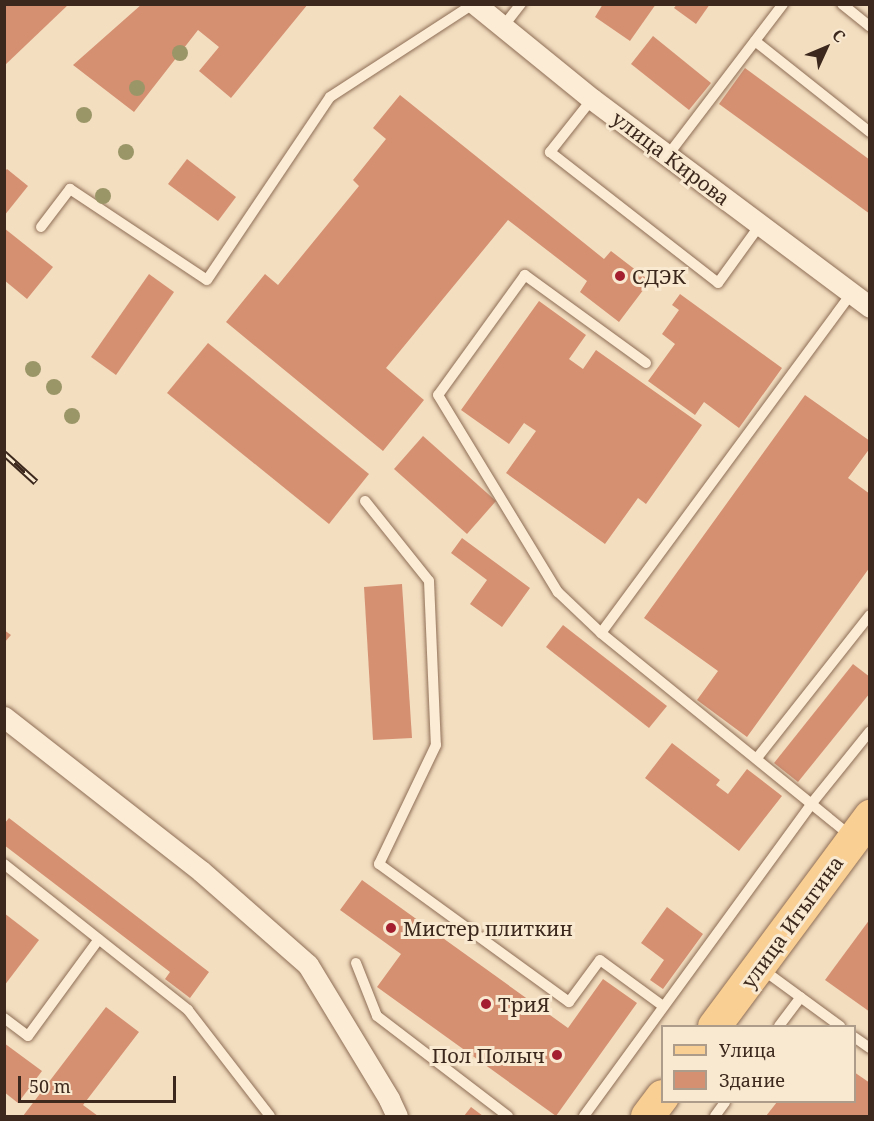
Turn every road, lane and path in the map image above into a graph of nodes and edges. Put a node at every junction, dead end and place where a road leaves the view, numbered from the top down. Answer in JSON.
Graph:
{"nodes":[{"id":1,"x":474,"y":4,"type":"edge"},
{"id":2,"x":521,"y":4,"type":"edge"},
{"id":3,"x":783,"y":4,"type":"edge"},
{"id":4,"x":842,"y":4,"type":"edge"},
{"id":5,"x":870,"y":27,"type":"edge"},
{"id":6,"x":502,"y":28,"type":"junction"},
{"id":7,"x":755,"y":41,"type":"junction"},
{"id":8,"x":592,"y":99,"type":"junction"},
{"id":9,"x":870,"y":132,"type":"edge"},
{"id":10,"x":668,"y":156,"type":"junction"},
{"id":11,"x":760,"y":225,"type":"junction"},
{"id":12,"x":41,"y":227,"type":"dead end"},
{"id":13,"x":851,"y":294,"type":"junction"},
{"id":14,"x":870,"y":307,"type":"edge"},
{"id":15,"x":646,"y":363,"type":"dead end"},
{"id":16,"x":365,"y":501,"type":"dead end"},
{"id":17,"x":870,"y":615,"type":"edge"},
{"id":18,"x":601,"y":633,"type":"junction"},
{"id":19,"x":4,"y":717,"type":"edge"},
{"id":20,"x":870,"y":731,"type":"edge"},
{"id":21,"x":757,"y":758,"type":"junction"},
{"id":22,"x":812,"y":803,"type":"junction"},
{"id":23,"x":862,"y":827,"type":"edge"},
{"id":24,"x":4,"y":864,"type":"edge"},
{"id":25,"x":99,"y":939,"type":"junction"},
{"id":26,"x":356,"y":963,"type":"dead end"},
{"id":27,"x":759,"y":967,"type":"junction"},
{"id":28,"x":801,"y":997,"type":"junction"},
{"id":29,"x":663,"y":1006,"type":"junction"},
{"id":30,"x":4,"y":1018,"type":"edge"},
{"id":31,"x":715,"y":1025,"type":"edge"},
{"id":32,"x":780,"y":1025,"type":"edge"},
{"id":33,"x":839,"y":1025,"type":"edge"},
{"id":34,"x":856,"y":1038,"type":"edge"},
{"id":35,"x":870,"y":1048,"type":"edge"},
{"id":36,"x":661,"y":1098,"type":"edge"},
{"id":37,"x":724,"y":1103,"type":"edge"},
{"id":38,"x":270,"y":1116,"type":"edge"},
{"id":39,"x":397,"y":1116,"type":"edge"},
{"id":40,"x":508,"y":1116,"type":"edge"},
{"id":41,"x":584,"y":1116,"type":"edge"},
{"id":42,"x":647,"y":1116,"type":"edge"},
{"id":43,"x":715,"y":1116,"type":"edge"}],
"edges":[{"from":1,"to":6,"type":"street","name":"улица Кирова"},
{"from":1,"to":12,"type":"lane"},
{"from":2,"to":6,"type":"lane"},
{"from":3,"to":7,"type":"lane"},
{"from":4,"to":5,"type":"lane"},
{"from":6,"to":8,"type":"street","name":"улица Кирова"},
{"from":7,"to":9,"type":"lane"},
{"from":7,"to":10,"type":"lane"},
{"from":8,"to":10,"type":"street","name":"улица Кирова"},
{"from":8,"to":11,"type":"lane"},
{"from":10,"to":11,"type":"street","name":"улица Кирова"},
{"from":11,"to":13,"type":"street","name":"улица Кирова"},
{"from":13,"to":14,"type":"street","name":"улица Кирова"},
{"from":13,"to":18,"type":"lane"},
{"from":15,"to":18,"type":"lane"},
{"from":16,"to":29,"type":"lane"},
{"from":17,"to":21,"type":"lane"},
{"from":18,"to":21,"type":"lane"},
{"from":19,"to":39,"type":"street"},
{"from":20,"to":22,"type":"lane"},
{"from":21,"to":22,"type":"lane"},
{"from":22,"to":23,"type":"lane"},
{"from":22,"to":29,"type":"lane"},
{"from":23,"to":27,"type":"main road","name":"улица Итыгина"},
{"from":24,"to":25,"type":"lane"},
{"from":25,"to":30,"type":"lane"},
{"from":25,"to":38,"type":"lane"},
{"from":26,"to":40,"type":"lane"},
{"from":27,"to":28,"type":"lane"},
{"from":27,"to":31,"type":"main road","name":"улица Итыгина"},
{"from":28,"to":32,"type":"lane"},
{"from":28,"to":33,"type":"lane"},
{"from":29,"to":41,"type":"lane"},
{"from":34,"to":35,"type":"lane"},
{"from":36,"to":42,"type":"main road"},
{"from":37,"to":43,"type":"lane"}]}
